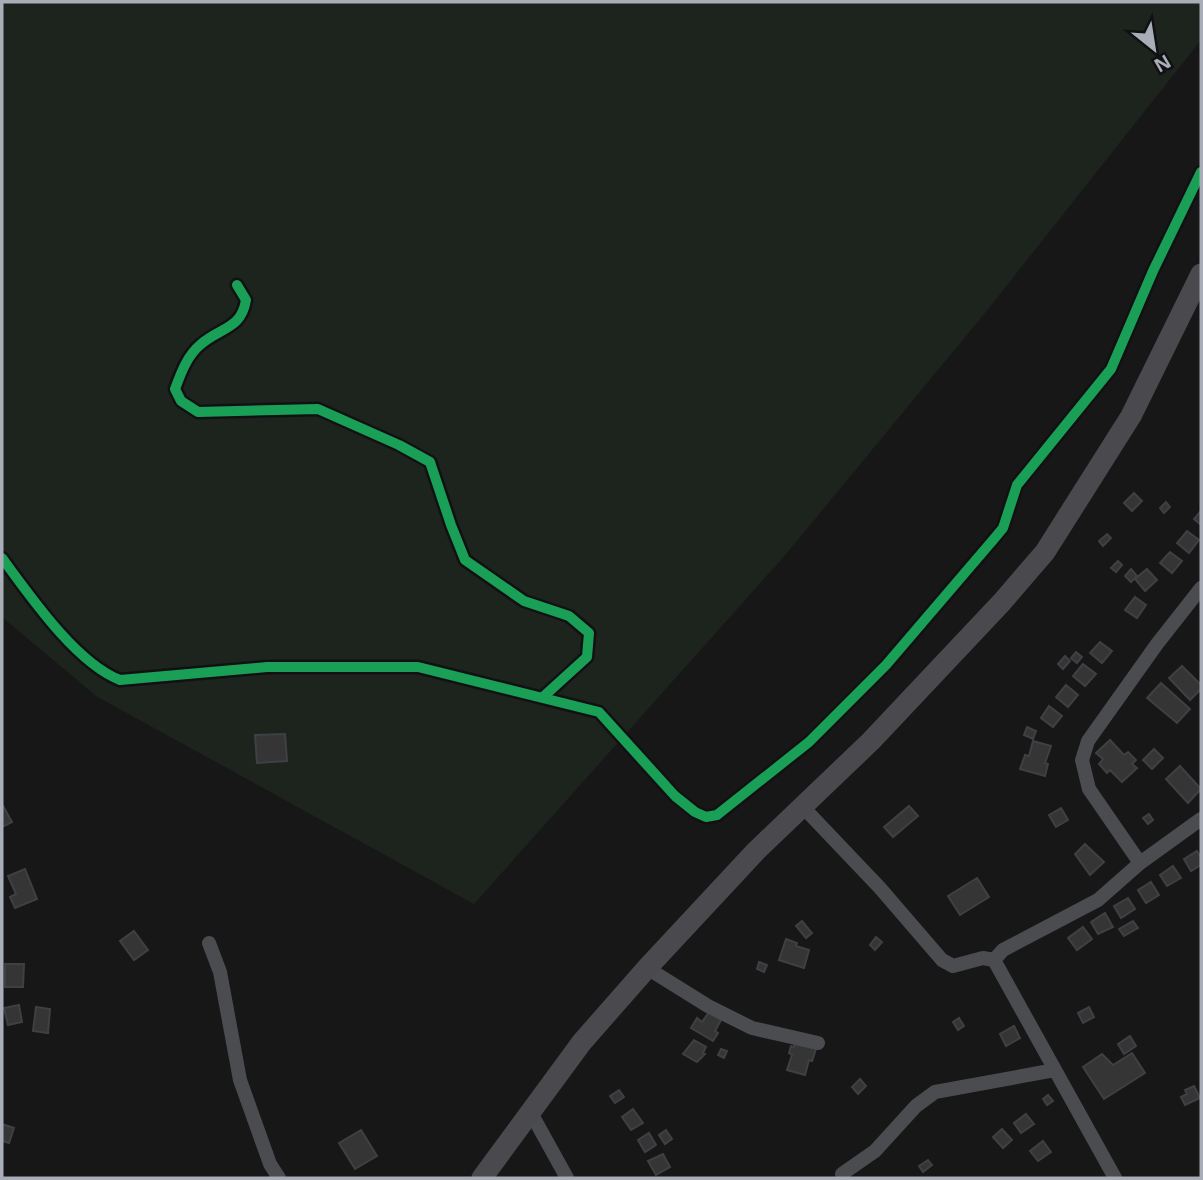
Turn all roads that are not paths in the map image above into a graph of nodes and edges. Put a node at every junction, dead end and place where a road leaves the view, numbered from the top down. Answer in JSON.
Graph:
{"nodes":[{"id":1,"x":1201,"y":172,"type":"edge"},
{"id":2,"x":1201,"y":274,"type":"edge"},
{"id":3,"x":237,"y":285,"type":"dead end"},
{"id":4,"x":2,"y":558,"type":"edge"},
{"id":5,"x":1201,"y":588,"type":"edge"},
{"id":6,"x":543,"y":697,"type":"junction"},
{"id":7,"x":802,"y":806,"type":"junction"},
{"id":8,"x":1201,"y":819,"type":"edge"},
{"id":9,"x":1140,"y":863,"type":"junction"},
{"id":10,"x":209,"y":943,"type":"dead end"},
{"id":11,"x":994,"y":960,"type":"junction"},
{"id":12,"x":647,"y":968,"type":"junction"},
{"id":13,"x":818,"y":1043,"type":"dead end"},
{"id":14,"x":1055,"y":1070,"type":"junction"},
{"id":15,"x":531,"y":1113,"type":"junction"},
{"id":16,"x":842,"y":1174,"type":"dead end"},
{"id":17,"x":279,"y":1178,"type":"edge"},
{"id":18,"x":482,"y":1178,"type":"edge"},
{"id":19,"x":567,"y":1178,"type":"edge"},
{"id":20,"x":1115,"y":1178,"type":"edge"}],
"edges":[{"from":1,"to":6,"type":"street"},
{"from":2,"to":7,"type":"main road"},
{"from":3,"to":6,"type":"street"},
{"from":4,"to":6,"type":"street"},
{"from":5,"to":9,"type":"street"},
{"from":7,"to":11,"type":"street"},
{"from":7,"to":12,"type":"main road"},
{"from":8,"to":9,"type":"street"},
{"from":9,"to":11,"type":"street"},
{"from":10,"to":17,"type":"street"},
{"from":11,"to":14,"type":"street"},
{"from":12,"to":13,"type":"street"},
{"from":12,"to":15,"type":"main road"},
{"from":14,"to":16,"type":"street"},
{"from":14,"to":20,"type":"street"},
{"from":15,"to":18,"type":"main road"},
{"from":15,"to":19,"type":"street"}]}
